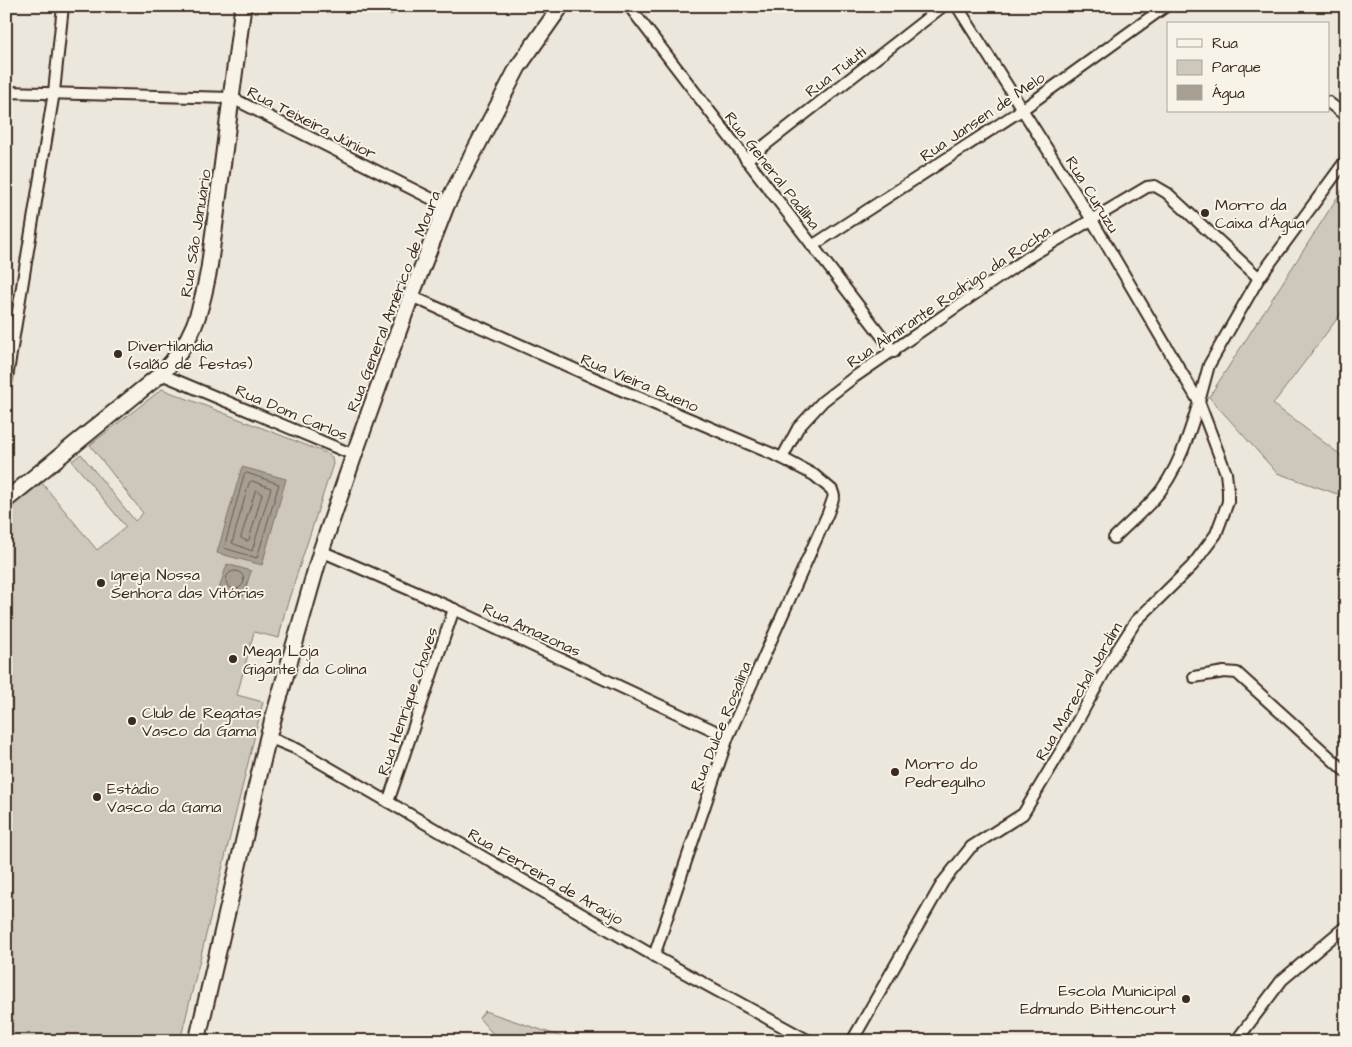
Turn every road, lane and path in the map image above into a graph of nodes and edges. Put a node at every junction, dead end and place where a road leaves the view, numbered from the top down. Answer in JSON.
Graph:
{"nodes":[{"id":1,"x":63,"y":6,"type":"edge"},
{"id":2,"x":243,"y":6,"type":"edge"},
{"id":3,"x":374,"y":6,"type":"edge"},
{"id":4,"x":561,"y":6,"type":"edge"},
{"id":5,"x":629,"y":6,"type":"edge"},
{"id":6,"x":943,"y":6,"type":"edge"},
{"id":7,"x":956,"y":6,"type":"edge"},
{"id":8,"x":1166,"y":6,"type":"edge"},
{"id":9,"x":390,"y":8,"type":"dead end"},
{"id":10,"x":6,"y":92,"type":"edge"},
{"id":11,"x":54,"y":92,"type":"junction"},
{"id":12,"x":232,"y":98,"type":"junction"},
{"id":13,"x":1330,"y":104,"type":"edge"},
{"id":14,"x":1023,"y":109,"type":"junction"},
{"id":15,"x":1346,"y":116,"type":"edge"},
{"id":16,"x":746,"y":160,"type":"junction"},
{"id":17,"x":1346,"y":160,"type":"edge"},
{"id":18,"x":446,"y":206,"type":"junction"},
{"id":19,"x":1092,"y":220,"type":"junction"},
{"id":20,"x":812,"y":246,"type":"junction"},
{"id":21,"x":1259,"y":278,"type":"junction"},
{"id":22,"x":410,"y":296,"type":"junction"},
{"id":23,"x":894,"y":352,"type":"junction"},
{"id":24,"x":162,"y":374,"type":"junction"},
{"id":25,"x":6,"y":384,"type":"edge"},
{"id":26,"x":1199,"y":402,"type":"junction"},
{"id":27,"x":354,"y":455,"type":"junction"},
{"id":28,"x":782,"y":458,"type":"junction"},
{"id":29,"x":6,"y":500,"type":"edge"},
{"id":30,"x":828,"y":513,"type":"joint"},
{"id":31,"x":1114,"y":538,"type":"dead end"},
{"id":32,"x":322,"y":552,"type":"junction"},
{"id":33,"x":454,"y":609,"type":"junction"},
{"id":34,"x":1194,"y":677,"type":"dead end"},
{"id":35,"x":728,"y":737,"type":"junction"},
{"id":36,"x":268,"y":738,"type":"junction"},
{"id":37,"x":1346,"y":772,"type":"edge"},
{"id":38,"x":388,"y":802,"type":"junction"},
{"id":39,"x":1346,"y":926,"type":"edge"},
{"id":40,"x":654,"y":956,"type":"junction"},
{"id":41,"x":197,"y":1041,"type":"edge"},
{"id":42,"x":809,"y":1041,"type":"edge"},
{"id":43,"x":852,"y":1041,"type":"edge"},
{"id":44,"x":1236,"y":1041,"type":"edge"}],
"edges":[{"from":1,"to":11,"type":"street"},
{"from":2,"to":12,"type":"street","name":"Rua São Januário"},
{"from":3,"to":9,"type":"street"},
{"from":4,"to":18,"type":"street","name":"Rua General Américo de Moura"},
{"from":5,"to":16,"type":"street","name":"Rua General Padilha"},
{"from":6,"to":16,"type":"street","name":"Rua Tuiuti"},
{"from":7,"to":14,"type":"street","name":"Rua Curuzu"},
{"from":8,"to":14,"type":"street","name":"Rua Jansen de Melo"},
{"from":10,"to":11,"type":"street","name":"Rua Teixeira Júnior"},
{"from":11,"to":12,"type":"street","name":"Rua Teixeira Júnior"},
{"from":11,"to":25,"type":"street"},
{"from":12,"to":18,"type":"street","name":"Rua Teixeira Júnior"},
{"from":12,"to":24,"type":"street","name":"Rua São Januário"},
{"from":13,"to":15,"type":"street"},
{"from":14,"to":19,"type":"street","name":"Rua Curuzu"},
{"from":14,"to":20,"type":"street","name":"Rua Jansen de Melo"},
{"from":16,"to":20,"type":"street","name":"Rua General Padilha"},
{"from":17,"to":21,"type":"street"},
{"from":18,"to":22,"type":"street","name":"Rua General Américo de Moura"},
{"from":19,"to":21,"type":"street","name":"Rua Almirante Rodrigo da Rocha"},
{"from":19,"to":23,"type":"street","name":"Rua Almirante Rodrigo da Rocha"},
{"from":19,"to":26,"type":"street","name":"Rua Curuzu"},
{"from":20,"to":23,"type":"street","name":"Rua General Padilha"},
{"from":21,"to":26,"type":"street"},
{"from":22,"to":27,"type":"street","name":"Rua General Américo de Moura"},
{"from":22,"to":28,"type":"street","name":"Rua Vieira Bueno"},
{"from":23,"to":28,"type":"street","name":"Rua Almirante Rodrigo da Rocha"},
{"from":24,"to":27,"type":"street","name":"Rua Dom Carlos"},
{"from":24,"to":29,"type":"street","name":"Rua São Januário"},
{"from":26,"to":31,"type":"street"},
{"from":26,"to":43,"type":"street","name":"Rua Marechal Jardim"},
{"from":27,"to":32,"type":"street","name":"Rua General Américo de Moura"},
{"from":28,"to":30,"type":"street","name":"Rua Vieira Bueno"},
{"from":30,"to":35,"type":"street","name":"Rua Dulce Rosalina"},
{"from":32,"to":33,"type":"street","name":"Rua Amazonas"},
{"from":32,"to":36,"type":"street","name":"Rua General Américo de Moura"},
{"from":33,"to":35,"type":"street","name":"Rua Amazonas"},
{"from":33,"to":38,"type":"street","name":"Rua Henrique Chaves"},
{"from":34,"to":37,"type":"street"},
{"from":35,"to":40,"type":"street","name":"Rua Dulce Rosalina"},
{"from":36,"to":38,"type":"street","name":"Rua Ferreira de Araújo"},
{"from":36,"to":41,"type":"street","name":"Rua General Américo de Moura"},
{"from":38,"to":40,"type":"street","name":"Rua Ferreira de Araújo"},
{"from":39,"to":44,"type":"street"},
{"from":40,"to":42,"type":"street","name":"Rua Ferreira de Araújo"}]}
